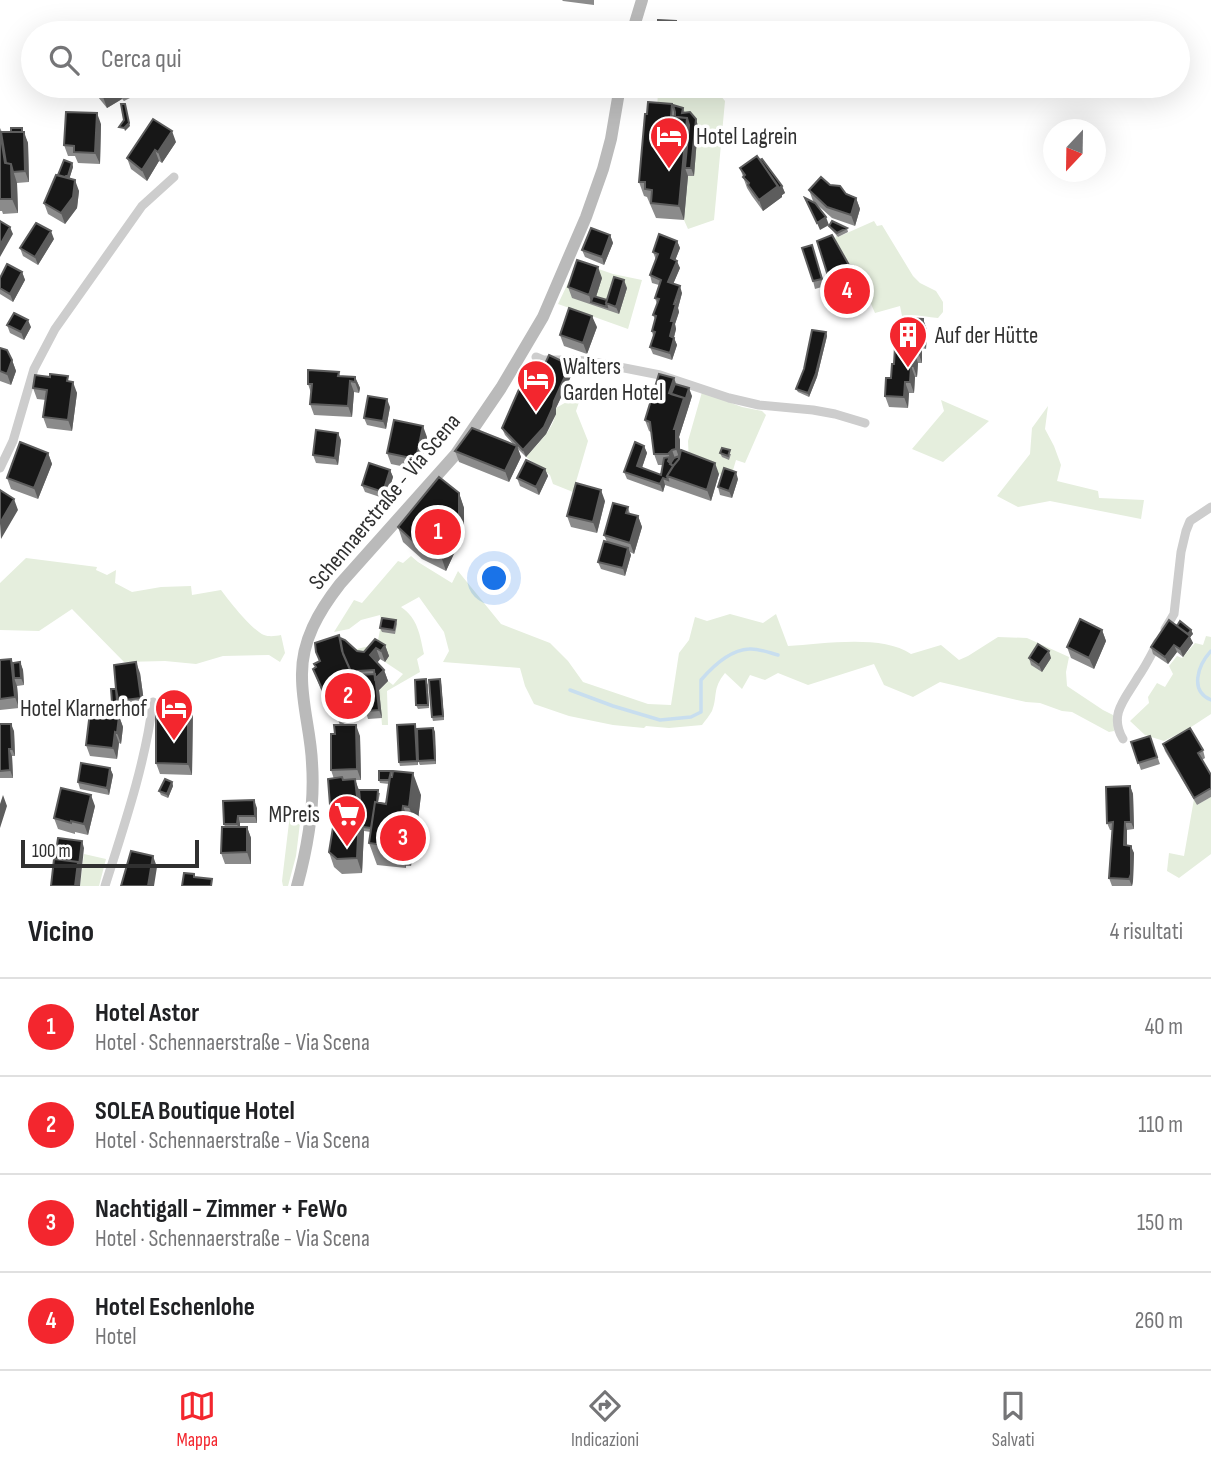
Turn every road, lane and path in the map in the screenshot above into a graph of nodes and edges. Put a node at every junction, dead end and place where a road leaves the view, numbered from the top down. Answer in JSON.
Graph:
{"nodes":[{"id":1,"x":618,"y":98,"type":"edge"},
{"id":2,"x":174,"y":177,"type":"dead end"},
{"id":3,"x":536,"y":357,"type":"dead end"},
{"id":4,"x":865,"y":423,"type":"dead end"},
{"id":5,"x":0,"y":468,"type":"edge"},
{"id":6,"x":1211,"y":507,"type":"edge"},
{"id":7,"x":153,"y":702,"type":"dead end"},
{"id":8,"x":1121,"y":736,"type":"dead end"},
{"id":9,"x":105,"y":886,"type":"edge"},
{"id":10,"x":297,"y":886,"type":"edge"}],
"edges":[{"from":1,"to":10,"type":"street","name":"Schennaerstraße - Via Scena"},
{"from":2,"to":5,"type":"street"},
{"from":3,"to":4,"type":"street"},
{"from":6,"to":8,"type":"street"},
{"from":7,"to":9,"type":"street"}]}
